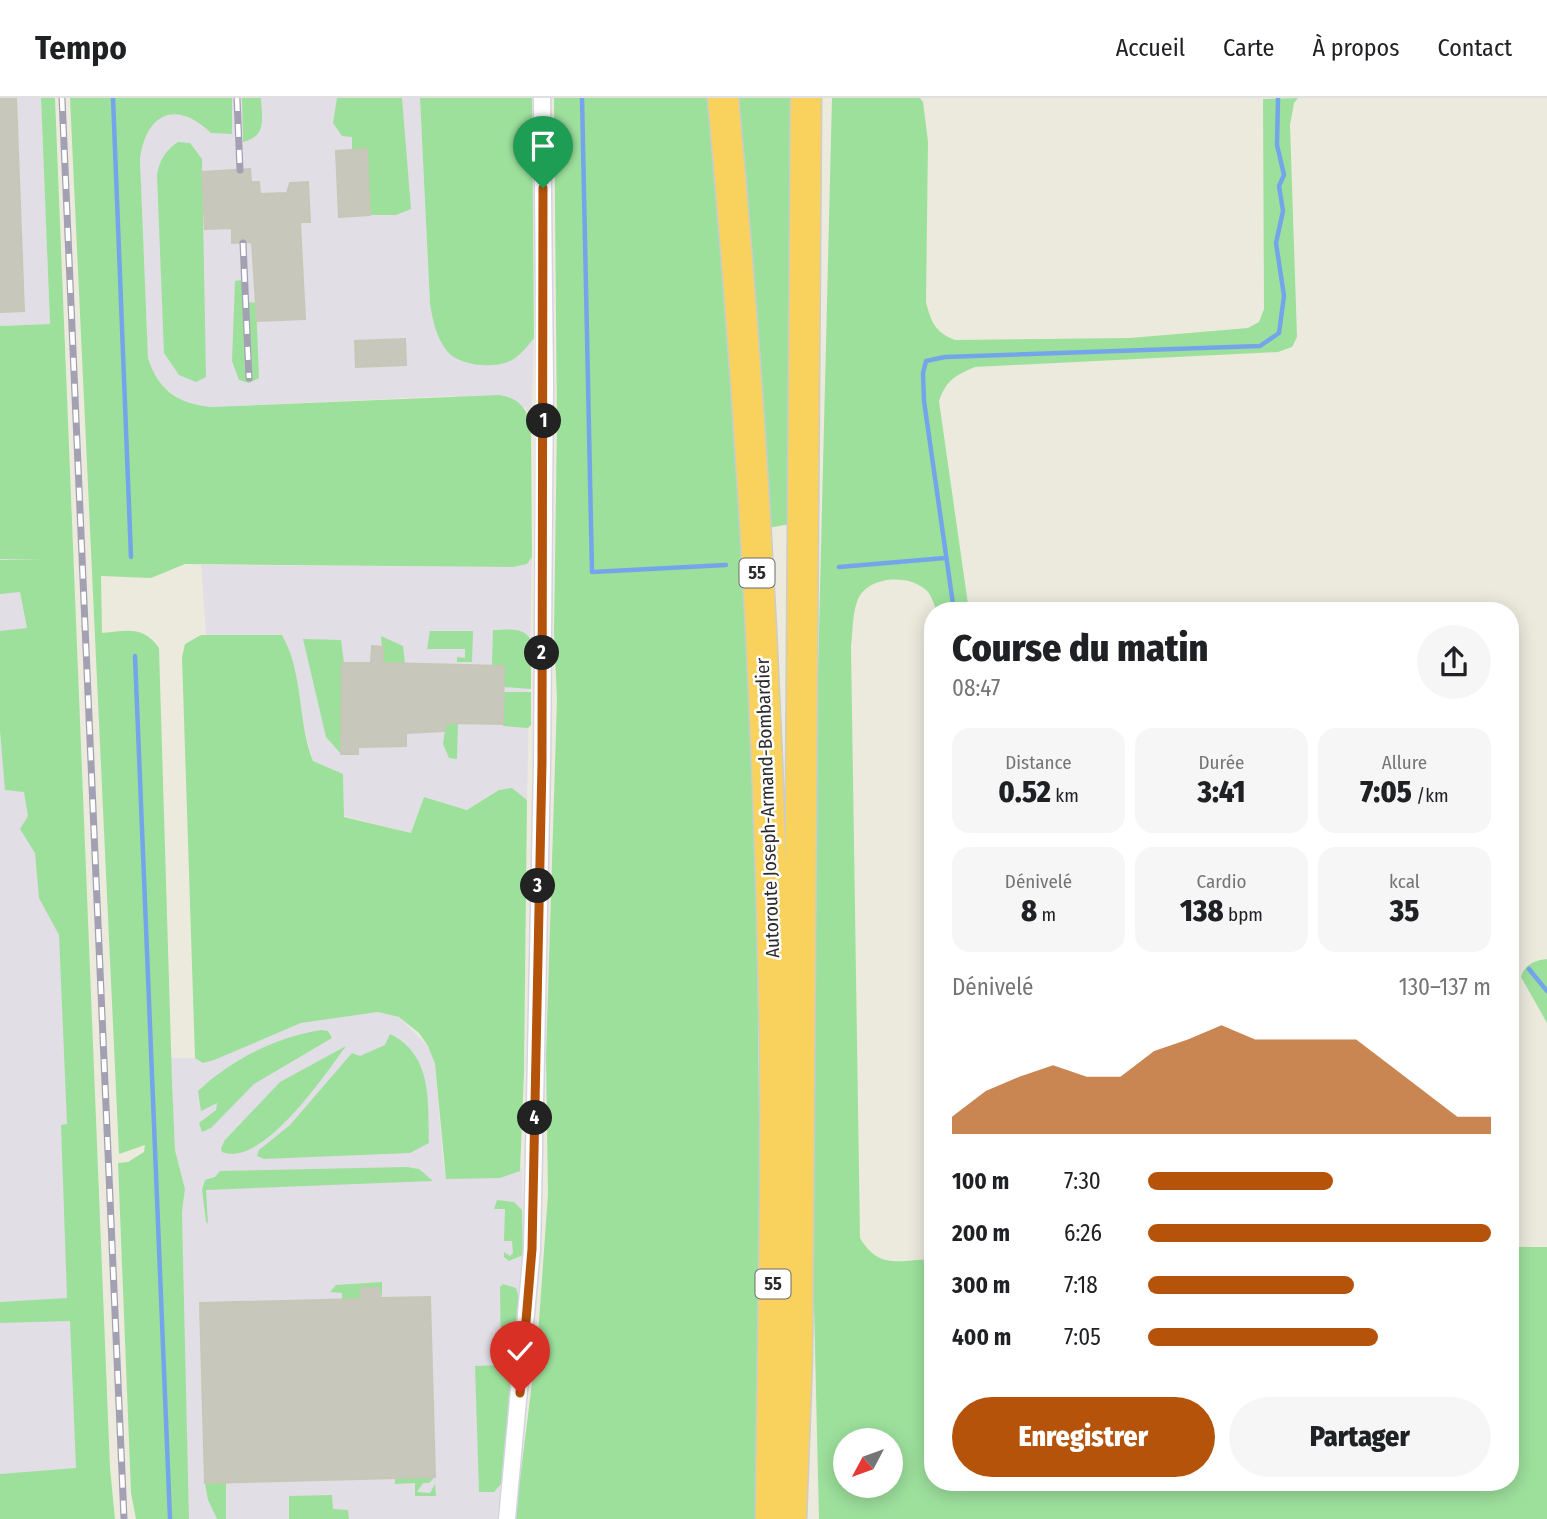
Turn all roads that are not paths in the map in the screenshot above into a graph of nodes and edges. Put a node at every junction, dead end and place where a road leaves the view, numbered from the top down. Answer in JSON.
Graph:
{"nodes":[{"id":1,"x":542,"y":98,"type":"edge"},
{"id":2,"x":723,"y":98,"type":"edge"},
{"id":3,"x":806,"y":98,"type":"edge"},
{"id":4,"x":797,"y":1359,"type":"junction"},
{"id":5,"x":507,"y":1519,"type":"edge"},
{"id":6,"x":771,"y":1519,"type":"edge"},
{"id":7,"x":791,"y":1519,"type":"edge"},
{"id":8,"x":807,"y":1519,"type":"edge"}],
"edges":[{"from":1,"to":5,"type":"street"},
{"from":2,"to":6,"type":"highway","name":"Autoroute Joseph-Armand-Bombardier","number":"55"},
{"from":3,"to":4,"type":"highway","name":"Autoroute Joseph-Armand-Bombardier","number":"55"},
{"from":4,"to":7,"type":"highway"},
{"from":4,"to":8,"type":"highway"}]}
